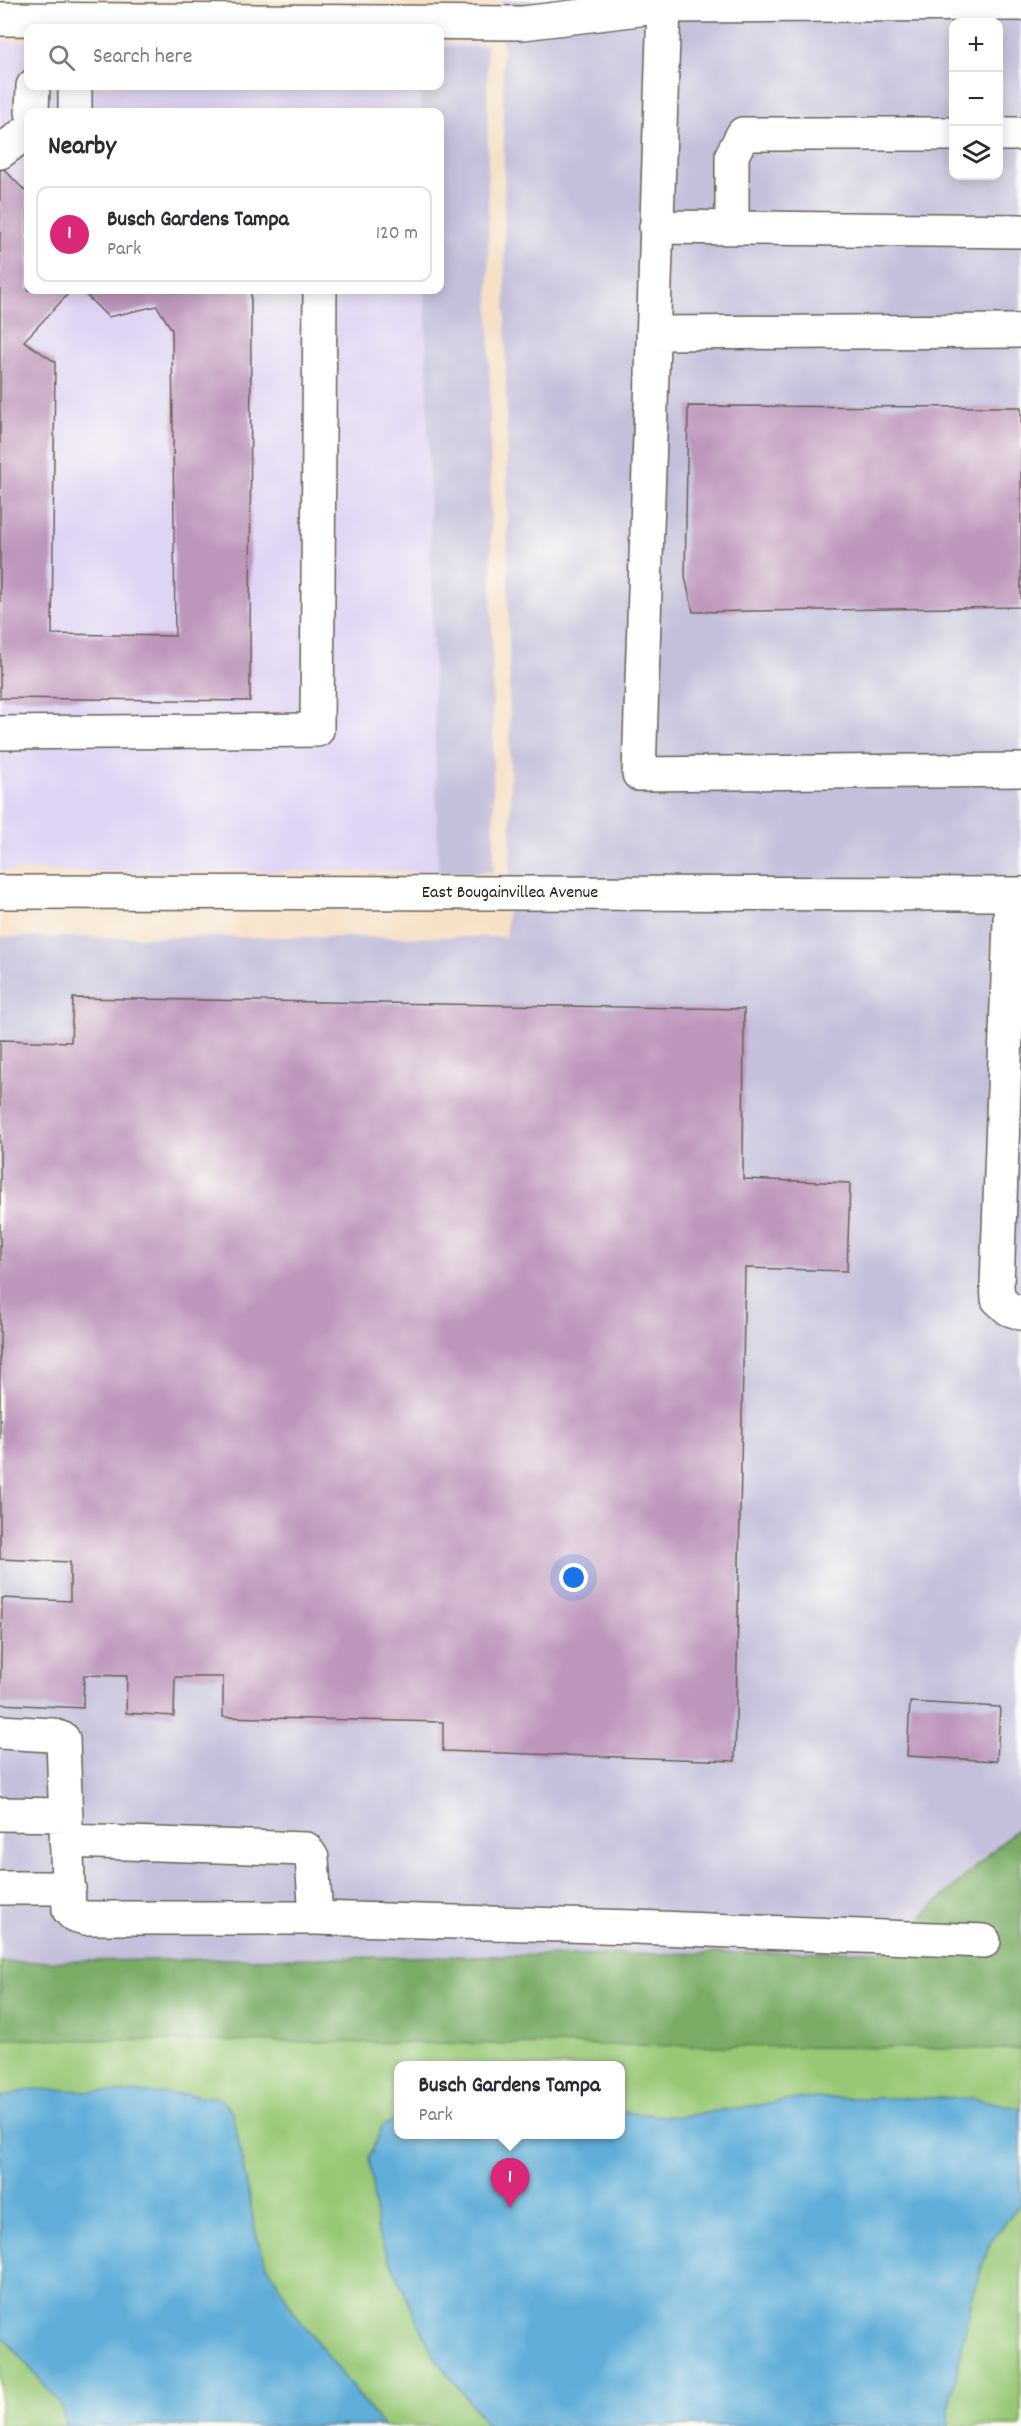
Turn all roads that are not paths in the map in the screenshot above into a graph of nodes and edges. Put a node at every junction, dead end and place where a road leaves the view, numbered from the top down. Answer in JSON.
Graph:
{"nodes":[{"id":1,"x":654,"y":3,"type":"edge"},
{"id":2,"x":1021,"y":4,"type":"edge"},
{"id":3,"x":523,"y":12,"type":"edge"},
{"id":4,"x":0,"y":19,"type":"edge"},
{"id":5,"x":57,"y":19,"type":"edge"},
{"id":6,"x":33,"y":90,"type":"edge"},
{"id":7,"x":75,"y":90,"type":"edge"},
{"id":8,"x":32,"y":108,"type":"edge"},
{"id":9,"x":75,"y":108,"type":"edge"},
{"id":10,"x":24,"y":134,"type":"edge"},
{"id":11,"x":949,"y":134,"type":"edge"},
{"id":12,"x":1003,"y":134,"type":"edge"},
{"id":13,"x":1021,"y":134,"type":"edge"},
{"id":14,"x":0,"y":152,"type":"edge"},
{"id":15,"x":656,"y":227,"type":"junction"},
{"id":16,"x":732,"y":228,"type":"junction"},
{"id":17,"x":1021,"y":231,"type":"edge"},
{"id":18,"x":320,"y":294,"type":"edge"},
{"id":19,"x":1021,"y":332,"type":"edge"},
{"id":20,"x":653,"y":333,"type":"junction"},
{"id":21,"x":0,"y":733,"type":"edge"},
{"id":22,"x":1021,"y":770,"type":"edge"},
{"id":23,"x":0,"y":892,"type":"edge"},
{"id":24,"x":1016,"y":894,"type":"edge"},
{"id":25,"x":1021,"y":1313,"type":"edge"},
{"id":26,"x":0,"y":1732,"type":"edge"},
{"id":27,"x":0,"y":1814,"type":"edge"},
{"id":28,"x":66,"y":1828,"type":"junction"},
{"id":29,"x":69,"y":1887,"type":"junction"},
{"id":30,"x":0,"y":1888,"type":"edge"},
{"id":31,"x":316,"y":1918,"type":"junction"},
{"id":32,"x":984,"y":1941,"type":"dead end"}],
"edges":[{"from":1,"to":2,"type":"street"},
{"from":1,"to":3,"type":"street"},
{"from":1,"to":15,"type":"street"},
{"from":3,"to":5,"type":"street"},
{"from":4,"to":5,"type":"street"},
{"from":6,"to":8,"type":"street"},
{"from":7,"to":9,"type":"street"},
{"from":10,"to":14,"type":"street"},
{"from":11,"to":16,"type":"street"},
{"from":12,"to":13,"type":"street"},
{"from":15,"to":16,"type":"street"},
{"from":15,"to":20,"type":"street"},
{"from":16,"to":17,"type":"street"},
{"from":18,"to":21,"type":"street"},
{"from":19,"to":20,"type":"street"},
{"from":20,"to":22,"type":"street"},
{"from":23,"to":24,"type":"street","name":"East Bougainvillea Avenue"},
{"from":24,"to":25,"type":"street"},
{"from":26,"to":28,"type":"street"},
{"from":27,"to":28,"type":"street"},
{"from":28,"to":29,"type":"street"},
{"from":28,"to":31,"type":"street"},
{"from":29,"to":30,"type":"street"},
{"from":29,"to":31,"type":"street"},
{"from":31,"to":32,"type":"street"}]}
